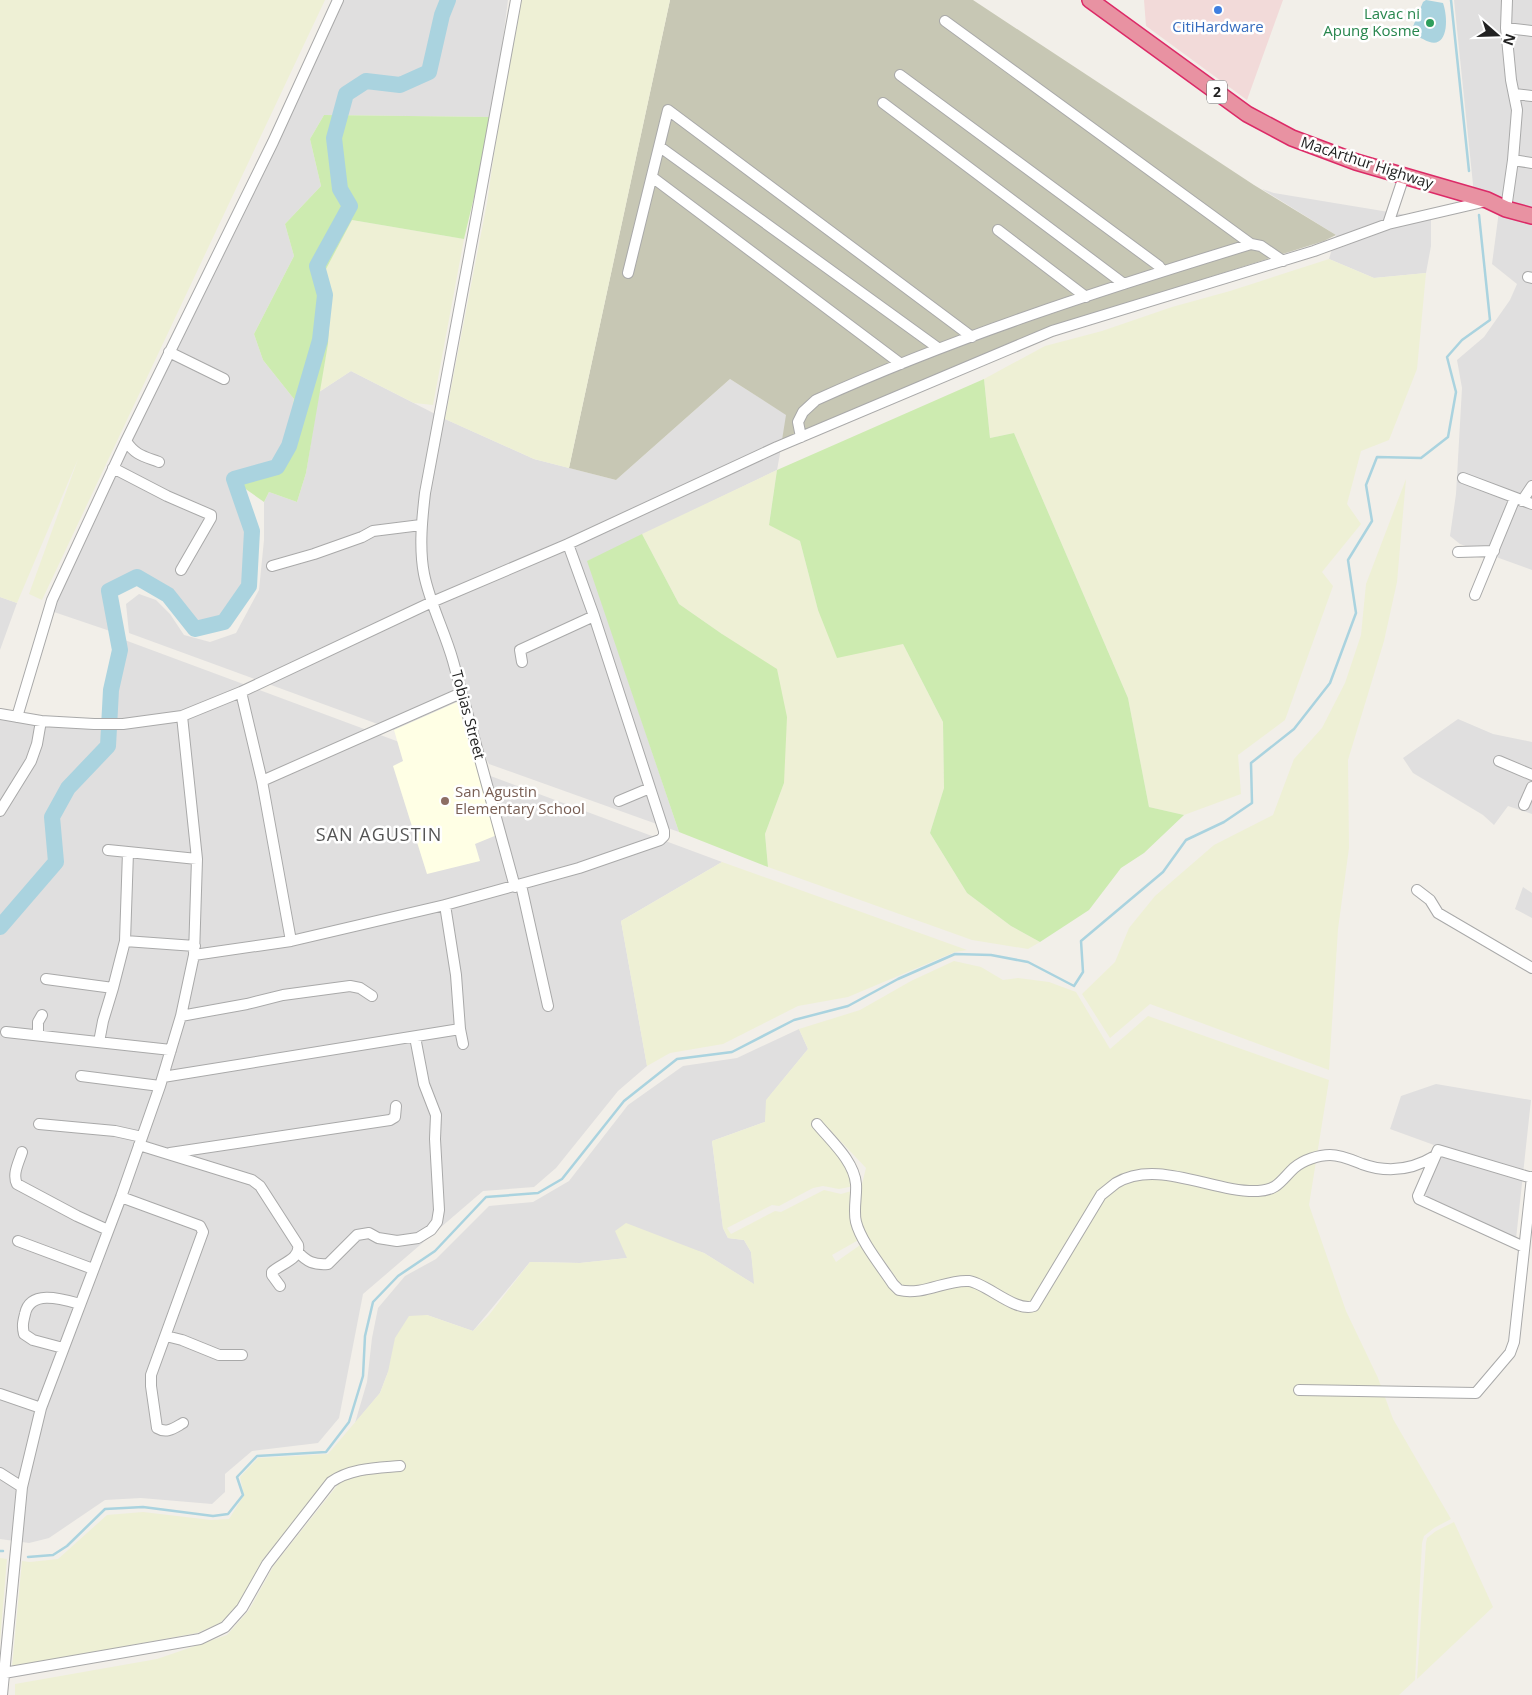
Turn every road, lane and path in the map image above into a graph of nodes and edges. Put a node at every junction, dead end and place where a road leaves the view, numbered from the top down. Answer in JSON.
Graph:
{"nodes":[{"id":1,"x":338,"y":0,"type":"edge"},
{"id":2,"x":516,"y":0,"type":"edge"},
{"id":3,"x":1090,"y":0,"type":"edge"},
{"id":4,"x":1507,"y":0,"type":"edge"},
{"id":5,"x":945,"y":21,"type":"dead end"},
{"id":6,"x":1506,"y":28,"type":"junction"},
{"id":7,"x":1532,"y":31,"type":"edge"},
{"id":8,"x":900,"y":75,"type":"dead end"},
{"id":9,"x":1514,"y":94,"type":"junction"},
{"id":10,"x":1532,"y":96,"type":"edge"},
{"id":11,"x":883,"y":103,"type":"dead end"},
{"id":12,"x":660,"y":147,"type":"junction"},
{"id":13,"x":1513,"y":160,"type":"junction"},
{"id":14,"x":1532,"y":163,"type":"edge"},
{"id":15,"x":1404,"y":176,"type":"junction"},
{"id":16,"x":652,"y":177,"type":"junction"},
{"id":17,"x":1487,"y":200,"type":"junction"},
{"id":18,"x":1506,"y":209,"type":"junction"},
{"id":19,"x":1532,"y":216,"type":"edge"},
{"id":20,"x":1388,"y":224,"type":"junction"},
{"id":21,"x":998,"y":230,"type":"dead end"},
{"id":22,"x":1251,"y":244,"type":"junction"},
{"id":23,"x":1283,"y":261,"type":"junction"},
{"id":24,"x":1162,"y":272,"type":"junction"},
{"id":25,"x":628,"y":273,"type":"dead end"},
{"id":26,"x":1124,"y":284,"type":"junction"},
{"id":27,"x":1086,"y":297,"type":"junction"},
{"id":28,"x":972,"y":336,"type":"junction"},
{"id":29,"x":938,"y":348,"type":"junction"},
{"id":30,"x":169,"y":352,"type":"junction"},
{"id":31,"x":901,"y":364,"type":"junction"},
{"id":32,"x":224,"y":379,"type":"dead end"},
{"id":33,"x":801,"y":437,"type":"junction"},
{"id":34,"x":126,"y":440,"type":"junction"},
{"id":35,"x":159,"y":462,"type":"dead end"},
{"id":36,"x":113,"y":468,"type":"junction"},
{"id":37,"x":1463,"y":478,"type":"dead end"},
{"id":38,"x":1532,"y":486,"type":"edge"},
{"id":39,"x":1518,"y":499,"type":"junction"},
{"id":40,"x":1532,"y":504,"type":"edge"},
{"id":41,"x":422,"y":525,"type":"junction"},
{"id":42,"x":568,"y":544,"type":"junction"},
{"id":43,"x":1494,"y":551,"type":"junction"},
{"id":44,"x":1458,"y":552,"type":"dead end"},
{"id":45,"x":272,"y":566,"type":"dead end"},
{"id":46,"x":180,"y":570,"type":"dead end"},
{"id":47,"x":1475,"y":595,"type":"dead end"},
{"id":48,"x":432,"y":602,"type":"junction"},
{"id":49,"x":594,"y":616,"type":"junction"},
{"id":50,"x":522,"y":662,"type":"dead end"},
{"id":51,"x":241,"y":692,"type":"junction"},
{"id":52,"x":461,"y":693,"type":"junction"},
{"id":53,"x":0,"y":714,"type":"edge"},
{"id":54,"x":182,"y":716,"type":"junction"},
{"id":55,"x":17,"y":717,"type":"junction"},
{"id":56,"x":41,"y":720,"type":"junction"},
{"id":57,"x":1499,"y":761,"type":"dead end"},
{"id":58,"x":1532,"y":775,"type":"edge"},
{"id":59,"x":262,"y":781,"type":"junction"},
{"id":60,"x":1532,"y":787,"type":"edge"},
{"id":61,"x":650,"y":788,"type":"junction"},
{"id":62,"x":618,"y":801,"type":"dead end"},
{"id":63,"x":1524,"y":804,"type":"dead end"},
{"id":64,"x":0,"y":811,"type":"edge"},
{"id":65,"x":108,"y":850,"type":"dead end"},
{"id":66,"x":128,"y":852,"type":"junction"},
{"id":67,"x":197,"y":860,"type":"junction"},
{"id":68,"x":518,"y":886,"type":"junction"},
{"id":69,"x":1417,"y":890,"type":"dead end"},
{"id":70,"x":445,"y":906,"type":"junction"},
{"id":71,"x":125,"y":941,"type":"junction"},
{"id":72,"x":291,"y":941,"type":"junction"},
{"id":73,"x":195,"y":951,"type":"junction"},
{"id":74,"x":1532,"y":968,"type":"edge"},
{"id":75,"x":46,"y":979,"type":"dead end"},
{"id":76,"x":113,"y":988,"type":"junction"},
{"id":77,"x":372,"y":996,"type":"dead end"},
{"id":78,"x":548,"y":1006,"type":"dead end"},
{"id":79,"x":42,"y":1015,"type":"dead end"},
{"id":80,"x":181,"y":1016,"type":"junction"},
{"id":81,"x":460,"y":1029,"type":"junction"},
{"id":82,"x":6,"y":1032,"type":"dead end"},
{"id":83,"x":38,"y":1035,"type":"junction"},
{"id":84,"x":415,"y":1037,"type":"junction"},
{"id":85,"x":99,"y":1042,"type":"junction"},
{"id":86,"x":463,"y":1044,"type":"dead end"},
{"id":87,"x":171,"y":1050,"type":"junction"},
{"id":88,"x":81,"y":1076,"type":"dead end"},
{"id":89,"x":162,"y":1081,"type":"junction"},
{"id":90,"x":396,"y":1106,"type":"dead end"},
{"id":91,"x":38,"y":1124,"type":"dead end"},
{"id":92,"x":817,"y":1124,"type":"dead end"},
{"id":93,"x":141,"y":1141,"type":"junction"},
{"id":94,"x":22,"y":1152,"type":"dead end"},
{"id":95,"x":166,"y":1154,"type":"junction"},
{"id":96,"x":1435,"y":1156,"type":"junction"},
{"id":97,"x":1532,"y":1178,"type":"edge"},
{"id":98,"x":121,"y":1197,"type":"junction"},
{"id":99,"x":108,"y":1230,"type":"junction"},
{"id":100,"x":18,"y":1241,"type":"dead end"},
{"id":101,"x":1524,"y":1247,"type":"junction"},
{"id":102,"x":298,"y":1252,"type":"junction"},
{"id":103,"x":93,"y":1269,"type":"junction"},
{"id":104,"x":280,"y":1286,"type":"dead end"},
{"id":105,"x":80,"y":1304,"type":"junction"},
{"id":106,"x":166,"y":1336,"type":"junction"},
{"id":107,"x":63,"y":1348,"type":"junction"},
{"id":108,"x":242,"y":1355,"type":"dead end"},
{"id":109,"x":1299,"y":1390,"type":"dead end"},
{"id":110,"x":0,"y":1394,"type":"edge"},
{"id":111,"x":41,"y":1408,"type":"junction"},
{"id":112,"x":183,"y":1423,"type":"dead end"},
{"id":113,"x":400,"y":1466,"type":"dead end"},
{"id":114,"x":0,"y":1473,"type":"edge"},
{"id":115,"x":22,"y":1487,"type":"junction"},
{"id":116,"x":4,"y":1673,"type":"junction"},
{"id":117,"x":2,"y":1695,"type":"edge"}],
"edges":[{"from":1,"to":30,"type":"street"},
{"from":2,"to":41,"type":"street","name":"Tobias Street"},
{"from":3,"to":15,"type":"highway","name":"MacArthur Highway","number":"2"},
{"from":4,"to":6,"type":"street"},
{"from":5,"to":22,"type":"street"},
{"from":6,"to":7,"type":"street"},
{"from":6,"to":9,"type":"street"},
{"from":8,"to":24,"type":"street"},
{"from":9,"to":10,"type":"street"},
{"from":9,"to":13,"type":"street"},
{"from":11,"to":26,"type":"street"},
{"from":12,"to":16,"type":"street"},
{"from":12,"to":28,"type":"street"},
{"from":12,"to":29,"type":"street"},
{"from":13,"to":14,"type":"street"},
{"from":13,"to":18,"type":"street"},
{"from":15,"to":17,"type":"highway","name":"MacArthur Highway","number":"2"},
{"from":15,"to":20,"type":"street"},
{"from":16,"to":25,"type":"street"},
{"from":16,"to":31,"type":"street"},
{"from":17,"to":18,"type":"highway","name":"MacArthur Highway","number":"2"},
{"from":17,"to":20,"type":"street"},
{"from":18,"to":19,"type":"highway","name":"MacArthur Highway","number":"2"},
{"from":20,"to":23,"type":"street"},
{"from":21,"to":27,"type":"street"},
{"from":22,"to":23,"type":"street"},
{"from":22,"to":24,"type":"street"},
{"from":23,"to":33,"type":"street"},
{"from":24,"to":26,"type":"street"},
{"from":26,"to":27,"type":"street"},
{"from":27,"to":28,"type":"street"},
{"from":28,"to":29,"type":"street"},
{"from":29,"to":31,"type":"street"},
{"from":30,"to":32,"type":"street"},
{"from":30,"to":34,"type":"street"},
{"from":31,"to":33,"type":"street"},
{"from":33,"to":42,"type":"street"},
{"from":34,"to":35,"type":"street"},
{"from":34,"to":36,"type":"street"},
{"from":36,"to":46,"type":"street"},
{"from":36,"to":55,"type":"street"},
{"from":37,"to":39,"type":"street"},
{"from":38,"to":39,"type":"street"},
{"from":39,"to":40,"type":"street"},
{"from":39,"to":43,"type":"street"},
{"from":41,"to":45,"type":"street"},
{"from":41,"to":48,"type":"street","name":"Tobias Street"},
{"from":42,"to":48,"type":"street"},
{"from":42,"to":49,"type":"street"},
{"from":43,"to":44,"type":"street"},
{"from":43,"to":47,"type":"street"},
{"from":48,"to":51,"type":"street"},
{"from":48,"to":52,"type":"street","name":"Tobias Street"},
{"from":49,"to":50,"type":"street"},
{"from":49,"to":61,"type":"street"},
{"from":51,"to":54,"type":"street"},
{"from":51,"to":59,"type":"street"},
{"from":52,"to":59,"type":"street"},
{"from":52,"to":68,"type":"street","name":"Tobias Street"},
{"from":53,"to":55,"type":"street"},
{"from":54,"to":56,"type":"street"},
{"from":54,"to":67,"type":"street"},
{"from":55,"to":56,"type":"street"},
{"from":56,"to":64,"type":"street"},
{"from":57,"to":58,"type":"street"},
{"from":59,"to":72,"type":"street"},
{"from":60,"to":63,"type":"street"},
{"from":61,"to":62,"type":"street"},
{"from":61,"to":68,"type":"street"},
{"from":65,"to":66,"type":"street"},
{"from":66,"to":67,"type":"street"},
{"from":66,"to":71,"type":"street"},
{"from":67,"to":73,"type":"street"},
{"from":68,"to":70,"type":"street"},
{"from":68,"to":78,"type":"street","name":"Tobias Street"},
{"from":69,"to":74,"type":"street"},
{"from":70,"to":72,"type":"street"},
{"from":70,"to":81,"type":"street"},
{"from":71,"to":73,"type":"street"},
{"from":71,"to":76,"type":"street"},
{"from":72,"to":73,"type":"street"},
{"from":73,"to":80,"type":"street"},
{"from":75,"to":76,"type":"street"},
{"from":76,"to":85,"type":"street"},
{"from":77,"to":80,"type":"street"},
{"from":79,"to":83,"type":"street"},
{"from":80,"to":87,"type":"street"},
{"from":81,"to":84,"type":"street"},
{"from":81,"to":86,"type":"street"},
{"from":82,"to":83,"type":"street"},
{"from":83,"to":85,"type":"street"},
{"from":84,"to":89,"type":"street"},
{"from":84,"to":102,"type":"street"},
{"from":85,"to":87,"type":"street"},
{"from":87,"to":89,"type":"street"},
{"from":88,"to":89,"type":"street"},
{"from":89,"to":93,"type":"street"},
{"from":90,"to":95,"type":"street"},
{"from":91,"to":93,"type":"street"},
{"from":92,"to":96,"type":"street"},
{"from":93,"to":95,"type":"street"},
{"from":93,"to":98,"type":"street"},
{"from":94,"to":99,"type":"street"},
{"from":95,"to":102,"type":"street"},
{"from":96,"to":97,"type":"street"},
{"from":96,"to":101,"type":"street"},
{"from":97,"to":101,"type":"street"},
{"from":98,"to":99,"type":"street"},
{"from":98,"to":106,"type":"street"},
{"from":99,"to":103,"type":"street"},
{"from":100,"to":103,"type":"street"},
{"from":101,"to":109,"type":"street"},
{"from":102,"to":104,"type":"street"},
{"from":103,"to":105,"type":"street"},
{"from":105,"to":107,"type":"street"},
{"from":105,"to":107,"type":"street"},
{"from":106,"to":108,"type":"street"},
{"from":106,"to":112,"type":"street"},
{"from":107,"to":111,"type":"street"},
{"from":110,"to":111,"type":"street"},
{"from":111,"to":115,"type":"street"},
{"from":113,"to":116,"type":"street"},
{"from":114,"to":115,"type":"street"},
{"from":115,"to":116,"type":"street"},
{"from":116,"to":117,"type":"street"}]}
